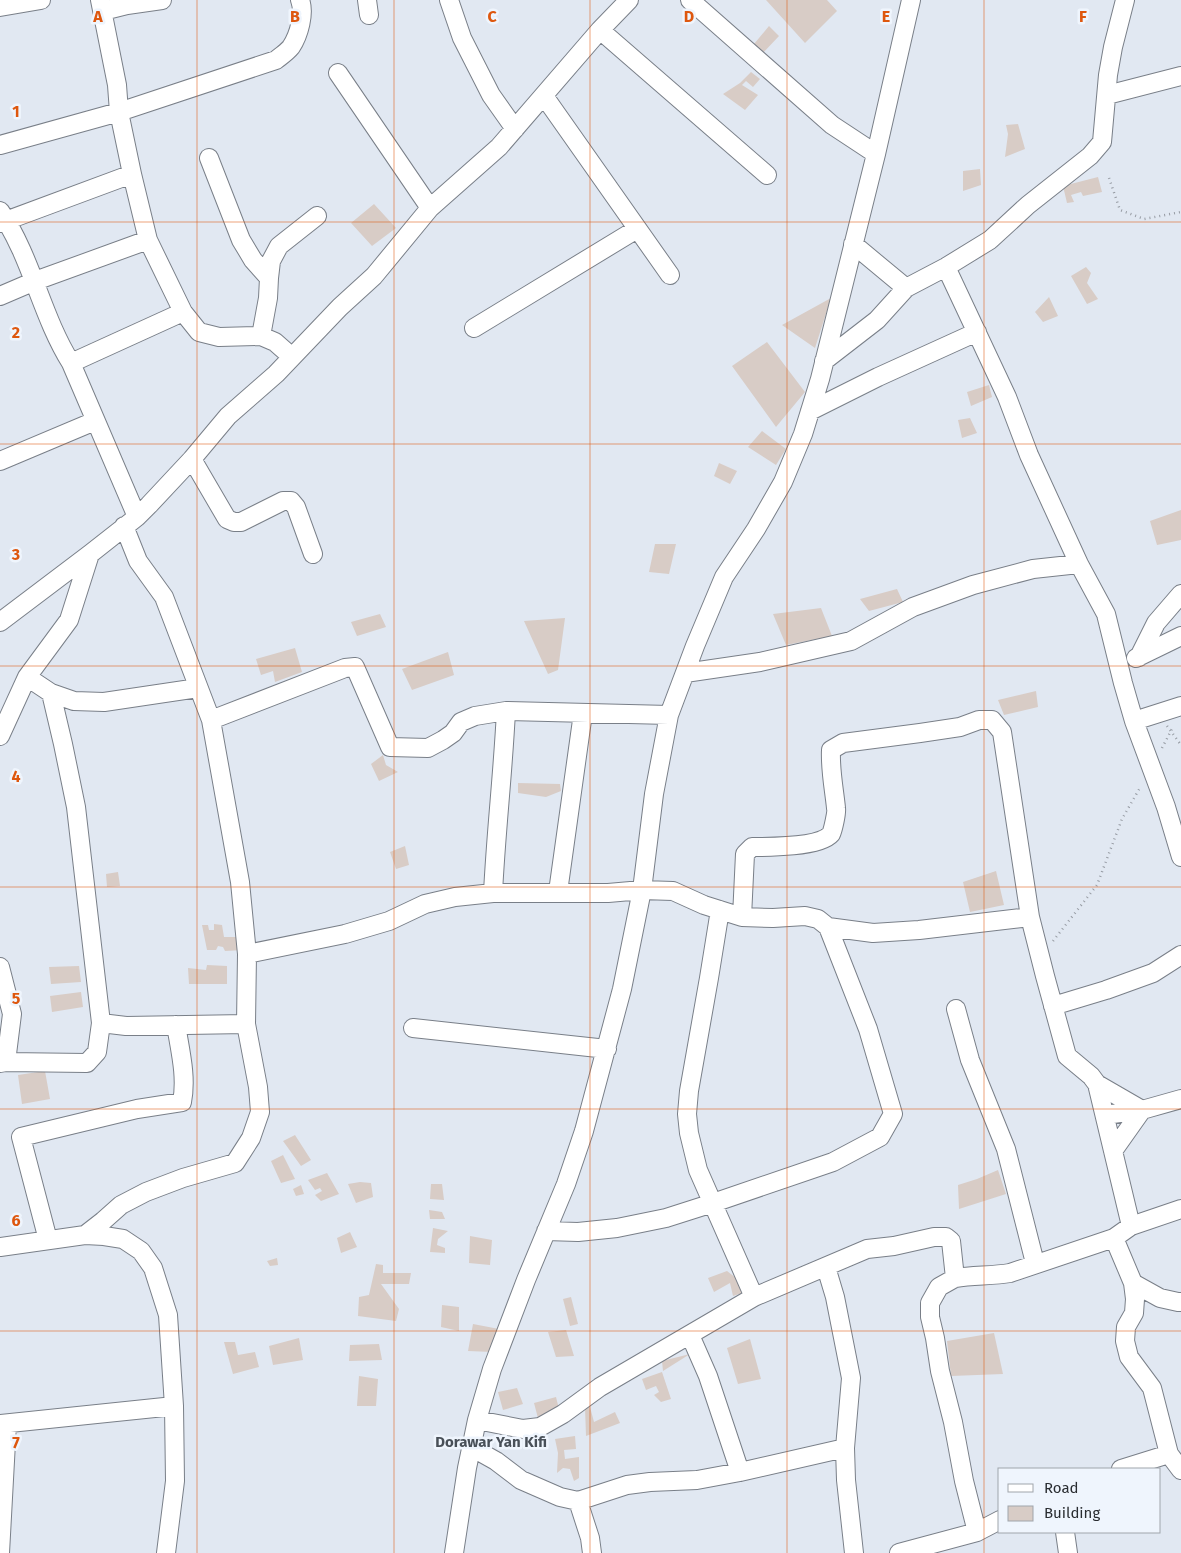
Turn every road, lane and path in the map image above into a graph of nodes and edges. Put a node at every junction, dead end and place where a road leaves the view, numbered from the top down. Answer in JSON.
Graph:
{"nodes":[{"id":1,"x":41,"y":0,"type":"edge"},
{"id":2,"x":162,"y":0,"type":"edge"},
{"id":3,"x":300,"y":0,"type":"edge"},
{"id":4,"x":449,"y":0,"type":"edge"},
{"id":5,"x":628,"y":0,"type":"edge"},
{"id":6,"x":690,"y":0,"type":"edge"},
{"id":7,"x":911,"y":0,"type":"edge"},
{"id":8,"x":1125,"y":0,"type":"edge"},
{"id":9,"x":101,"y":6,"type":"edge"},
{"id":10,"x":0,"y":7,"type":"edge"},
{"id":11,"x":600,"y":30,"type":"junction"},
{"id":12,"x":338,"y":73,"type":"dead end"},
{"id":13,"x":1181,"y":76,"type":"edge"},
{"id":14,"x":1107,"y":95,"type":"junction"},
{"id":15,"x":544,"y":96,"type":"junction"},
{"id":16,"x":120,"y":112,"type":"junction"},
{"id":17,"x":515,"y":129,"type":"junction"},
{"id":18,"x":0,"y":145,"type":"edge"},
{"id":19,"x":876,"y":154,"type":"junction"},
{"id":20,"x":209,"y":158,"type":"dead end"},
{"id":21,"x":132,"y":174,"type":"junction"},
{"id":22,"x":767,"y":175,"type":"dead end"},
{"id":23,"x":1109,"y":178,"type":"dead end"},
{"id":24,"x":430,"y":208,"type":"junction"},
{"id":25,"x":1181,"y":212,"type":"edge"},
{"id":26,"x":317,"y":216,"type":"dead end"},
{"id":27,"x":2,"y":218,"type":"edge"},
{"id":28,"x":637,"y":229,"type":"junction"},
{"id":29,"x":148,"y":240,"type":"junction"},
{"id":30,"x":853,"y":244,"type":"junction"},
{"id":31,"x":946,"y":267,"type":"junction"},
{"id":32,"x":670,"y":275,"type":"dead end"},
{"id":33,"x":268,"y":278,"type":"junction"},
{"id":34,"x":35,"y":281,"type":"junction"},
{"id":35,"x":906,"y":288,"type":"junction"},
{"id":36,"x":0,"y":296,"type":"edge"},
{"id":37,"x":183,"y":312,"type":"junction"},
{"id":38,"x":474,"y":328,"type":"dead end"},
{"id":39,"x":977,"y":332,"type":"junction"},
{"id":40,"x":261,"y":336,"type":"junction"},
{"id":41,"x":292,"y":357,"type":"junction"},
{"id":42,"x":824,"y":361,"type":"junction"},
{"id":43,"x":71,"y":363,"type":"junction"},
{"id":44,"x":810,"y":411,"type":"junction"},
{"id":45,"x":95,"y":421,"type":"junction"},
{"id":46,"x":192,"y":460,"type":"junction"},
{"id":47,"x":0,"y":461,"type":"edge"},
{"id":48,"x":131,"y":522,"type":"junction"},
{"id":49,"x":90,"y":554,"type":"junction"},
{"id":50,"x":313,"y":554,"type":"dead end"},
{"id":51,"x":1079,"y":564,"type":"junction"},
{"id":52,"x":1181,"y":594,"type":"edge"},
{"id":53,"x":0,"y":622,"type":"edge"},
{"id":54,"x":1181,"y":636,"type":"edge"},
{"id":55,"x":1139,"y":657,"type":"junction"},
{"id":56,"x":1119,"y":666,"type":"junction"},
{"id":57,"x":685,"y":673,"type":"junction"},
{"id":58,"x":26,"y":677,"type":"junction"},
{"id":59,"x":198,"y":688,"type":"junction"},
{"id":60,"x":51,"y":693,"type":"junction"},
{"id":61,"x":1181,"y":706,"type":"edge"},
{"id":62,"x":506,"y":711,"type":"junction"},
{"id":63,"x":584,"y":713,"type":"junction"},
{"id":64,"x":669,"y":715,"type":"junction"},
{"id":65,"x":211,"y":720,"type":"junction"},
{"id":66,"x":1134,"y":721,"type":"junction"},
{"id":67,"x":1174,"y":723,"type":"dead end"},
{"id":68,"x":1167,"y":726,"type":"dead end"},
{"id":69,"x":0,"y":736,"type":"edge"},
{"id":70,"x":1181,"y":745,"type":"edge"},
{"id":71,"x":1159,"y":753,"type":"dead end"},
{"id":72,"x":1143,"y":782,"type":"dead end"},
{"id":73,"x":1181,"y":856,"type":"edge"},
{"id":74,"x":642,"y":890,"type":"junction"},
{"id":75,"x":558,"y":892,"type":"junction"},
{"id":76,"x":493,"y":893,"type":"junction"},
{"id":77,"x":720,"y":910,"type":"junction"},
{"id":78,"x":742,"y":917,"type":"junction"},
{"id":79,"x":1030,"y":917,"type":"junction"},
{"id":80,"x":828,"y":927,"type":"junction"},
{"id":81,"x":1050,"y":944,"type":"dead end"},
{"id":82,"x":248,"y":954,"type":"junction"},
{"id":83,"x":1181,"y":954,"type":"edge"},
{"id":84,"x":0,"y":967,"type":"edge"},
{"id":85,"x":1053,"y":1006,"type":"junction"},
{"id":86,"x":956,"y":1009,"type":"dead end"},
{"id":87,"x":101,"y":1023,"type":"junction"},
{"id":88,"x":246,"y":1024,"type":"junction"},
{"id":89,"x":176,"y":1025,"type":"junction"},
{"id":90,"x":413,"y":1028,"type":"dead end"},
{"id":91,"x":607,"y":1049,"type":"junction"},
{"id":92,"x":3,"y":1062,"type":"edge"},
{"id":93,"x":1097,"y":1084,"type":"junction"},
{"id":94,"x":1181,"y":1099,"type":"edge"},
{"id":95,"x":1142,"y":1110,"type":"junction"},
{"id":96,"x":1105,"y":1115,"type":"junction"},
{"id":97,"x":1113,"y":1151,"type":"junction"},
{"id":98,"x":713,"y":1203,"type":"junction"},
{"id":99,"x":1181,"y":1209,"type":"edge"},
{"id":100,"x":1131,"y":1226,"type":"junction"},
{"id":101,"x":546,"y":1231,"type":"junction"},
{"id":102,"x":85,"y":1235,"type":"junction"},
{"id":103,"x":1114,"y":1238,"type":"junction"},
{"id":104,"x":48,"y":1240,"type":"junction"},
{"id":105,"x":0,"y":1247,"type":"edge"},
{"id":106,"x":1036,"y":1263,"type":"junction"},
{"id":107,"x":826,"y":1267,"type":"junction"},
{"id":108,"x":956,"y":1278,"type":"junction"},
{"id":109,"x":1133,"y":1283,"type":"junction"},
{"id":110,"x":754,"y":1297,"type":"junction"},
{"id":111,"x":1181,"y":1302,"type":"edge"},
{"id":112,"x":690,"y":1335,"type":"junction"},
{"id":113,"x":174,"y":1406,"type":"junction"},
{"id":114,"x":477,"y":1420,"type":"junction"},
{"id":115,"x":4,"y":1424,"type":"edge"},
{"id":116,"x":471,"y":1447,"type":"junction"},
{"id":117,"x":845,"y":1448,"type":"junction"},
{"id":118,"x":1169,"y":1454,"type":"junction"},
{"id":119,"x":1125,"y":1468,"type":"edge"},
{"id":120,"x":1181,"y":1470,"type":"edge"},
{"id":121,"x":740,"y":1472,"type":"junction"},
{"id":122,"x":578,"y":1501,"type":"junction"},
{"id":123,"x":998,"y":1521,"type":"edge"},
{"id":124,"x":977,"y":1532,"type":"junction"},
{"id":125,"x":1065,"y":1533,"type":"edge"},
{"id":126,"x":0,"y":1553,"type":"edge"},
{"id":127,"x":166,"y":1553,"type":"edge"},
{"id":128,"x":454,"y":1553,"type":"edge"},
{"id":129,"x":592,"y":1553,"type":"edge"},
{"id":130,"x":854,"y":1553,"type":"edge"},
{"id":131,"x":899,"y":1553,"type":"edge"},
{"id":132,"x":1068,"y":1553,"type":"edge"}],
"edges":[{"from":1,"to":10,"type":"street"},
{"from":2,"to":9,"type":"street"},
{"from":3,"to":16,"type":"street"},
{"from":4,"to":17,"type":"street"},
{"from":5,"to":11,"type":"street"},
{"from":6,"to":19,"type":"street"},
{"from":7,"to":19,"type":"street"},
{"from":8,"to":14,"type":"street"},
{"from":9,"to":16,"type":"street"},
{"from":11,"to":15,"type":"street"},
{"from":11,"to":22,"type":"street"},
{"from":12,"to":24,"type":"street"},
{"from":13,"to":14,"type":"street"},
{"from":14,"to":31,"type":"street"},
{"from":15,"to":17,"type":"street"},
{"from":15,"to":28,"type":"street"},
{"from":16,"to":18,"type":"street"},
{"from":16,"to":21,"type":"street"},
{"from":17,"to":24,"type":"street"},
{"from":19,"to":30,"type":"street"},
{"from":20,"to":33,"type":"street"},
{"from":21,"to":27,"type":"street"},
{"from":21,"to":29,"type":"street"},
{"from":23,"to":25,"type":"path"},
{"from":24,"to":41,"type":"street"},
{"from":26,"to":33,"type":"street"},
{"from":27,"to":34,"type":"street"},
{"from":28,"to":32,"type":"street"},
{"from":28,"to":38,"type":"street"},
{"from":29,"to":34,"type":"street"},
{"from":29,"to":37,"type":"street"},
{"from":30,"to":35,"type":"street"},
{"from":30,"to":42,"type":"street"},
{"from":31,"to":35,"type":"street"},
{"from":31,"to":39,"type":"street"},
{"from":33,"to":40,"type":"street"},
{"from":34,"to":36,"type":"street"},
{"from":34,"to":43,"type":"street"},
{"from":35,"to":42,"type":"street"},
{"from":37,"to":40,"type":"street"},
{"from":37,"to":43,"type":"street"},
{"from":39,"to":44,"type":"street"},
{"from":39,"to":51,"type":"street"},
{"from":40,"to":41,"type":"street"},
{"from":41,"to":46,"type":"street"},
{"from":42,"to":44,"type":"street"},
{"from":43,"to":45,"type":"street"},
{"from":44,"to":57,"type":"street"},
{"from":45,"to":47,"type":"street"},
{"from":45,"to":48,"type":"street"},
{"from":46,"to":48,"type":"street"},
{"from":46,"to":50,"type":"street"},
{"from":48,"to":49,"type":"street"},
{"from":48,"to":59,"type":"street"},
{"from":49,"to":53,"type":"street"},
{"from":49,"to":58,"type":"street"},
{"from":51,"to":56,"type":"street"},
{"from":51,"to":57,"type":"street"},
{"from":52,"to":55,"type":"street"},
{"from":54,"to":55,"type":"street"},
{"from":55,"to":56,"type":"street"},
{"from":56,"to":66,"type":"street"},
{"from":57,"to":64,"type":"street"},
{"from":58,"to":60,"type":"street"},
{"from":58,"to":69,"type":"street"},
{"from":59,"to":60,"type":"street"},
{"from":59,"to":65,"type":"street"},
{"from":60,"to":87,"type":"street"},
{"from":61,"to":66,"type":"street"},
{"from":62,"to":63,"type":"street"},
{"from":62,"to":65,"type":"street"},
{"from":62,"to":76,"type":"street"},
{"from":63,"to":64,"type":"street"},
{"from":63,"to":75,"type":"street"},
{"from":64,"to":74,"type":"street"},
{"from":65,"to":82,"type":"street"},
{"from":66,"to":73,"type":"street"},
{"from":67,"to":71,"type":"path"},
{"from":68,"to":70,"type":"path"},
{"from":72,"to":81,"type":"path"},
{"from":74,"to":75,"type":"street"},
{"from":74,"to":77,"type":"street"},
{"from":74,"to":91,"type":"street"},
{"from":75,"to":76,"type":"street"},
{"from":76,"to":82,"type":"street"},
{"from":77,"to":78,"type":"street"},
{"from":77,"to":98,"type":"street"},
{"from":78,"to":79,"type":"street"},
{"from":78,"to":80,"type":"street"},
{"from":79,"to":80,"type":"street"},
{"from":79,"to":85,"type":"street"},
{"from":80,"to":98,"type":"street"},
{"from":82,"to":88,"type":"street"},
{"from":83,"to":85,"type":"street"},
{"from":84,"to":92,"type":"street"},
{"from":85,"to":93,"type":"street"},
{"from":86,"to":106,"type":"street"},
{"from":87,"to":89,"type":"street"},
{"from":87,"to":92,"type":"street"},
{"from":88,"to":89,"type":"street"},
{"from":88,"to":102,"type":"street"},
{"from":89,"to":104,"type":"street"},
{"from":90,"to":91,"type":"street"},
{"from":91,"to":101,"type":"street"},
{"from":93,"to":95,"type":"street"},
{"from":93,"to":96,"type":"street"},
{"from":94,"to":95,"type":"street"},
{"from":95,"to":96,"type":"street"},
{"from":95,"to":97,"type":"street"},
{"from":96,"to":97,"type":"street"},
{"from":97,"to":100,"type":"street"},
{"from":98,"to":101,"type":"street"},
{"from":98,"to":110,"type":"street"},
{"from":99,"to":100,"type":"street"},
{"from":100,"to":103,"type":"street"},
{"from":101,"to":114,"type":"street"},
{"from":102,"to":104,"type":"street"},
{"from":102,"to":113,"type":"street"},
{"from":103,"to":106,"type":"street"},
{"from":103,"to":109,"type":"street"},
{"from":104,"to":105,"type":"street"},
{"from":106,"to":108,"type":"street"},
{"from":107,"to":108,"type":"street"},
{"from":107,"to":110,"type":"street"},
{"from":107,"to":117,"type":"street"},
{"from":108,"to":124,"type":"street"},
{"from":109,"to":111,"type":"street"},
{"from":109,"to":118,"type":"street"},
{"from":110,"to":112,"type":"street"},
{"from":112,"to":114,"type":"street"},
{"from":112,"to":121,"type":"street"},
{"from":113,"to":115,"type":"street"},
{"from":113,"to":127,"type":"street"},
{"from":114,"to":116,"type":"street"},
{"from":115,"to":126,"type":"street"},
{"from":116,"to":122,"type":"street"},
{"from":116,"to":128,"type":"street"},
{"from":117,"to":121,"type":"street"},
{"from":117,"to":130,"type":"street"},
{"from":118,"to":119,"type":"street"},
{"from":118,"to":120,"type":"street"},
{"from":121,"to":122,"type":"street"},
{"from":122,"to":129,"type":"street"},
{"from":123,"to":124,"type":"street"},
{"from":124,"to":131,"type":"street"},
{"from":125,"to":132,"type":"street"}]}
